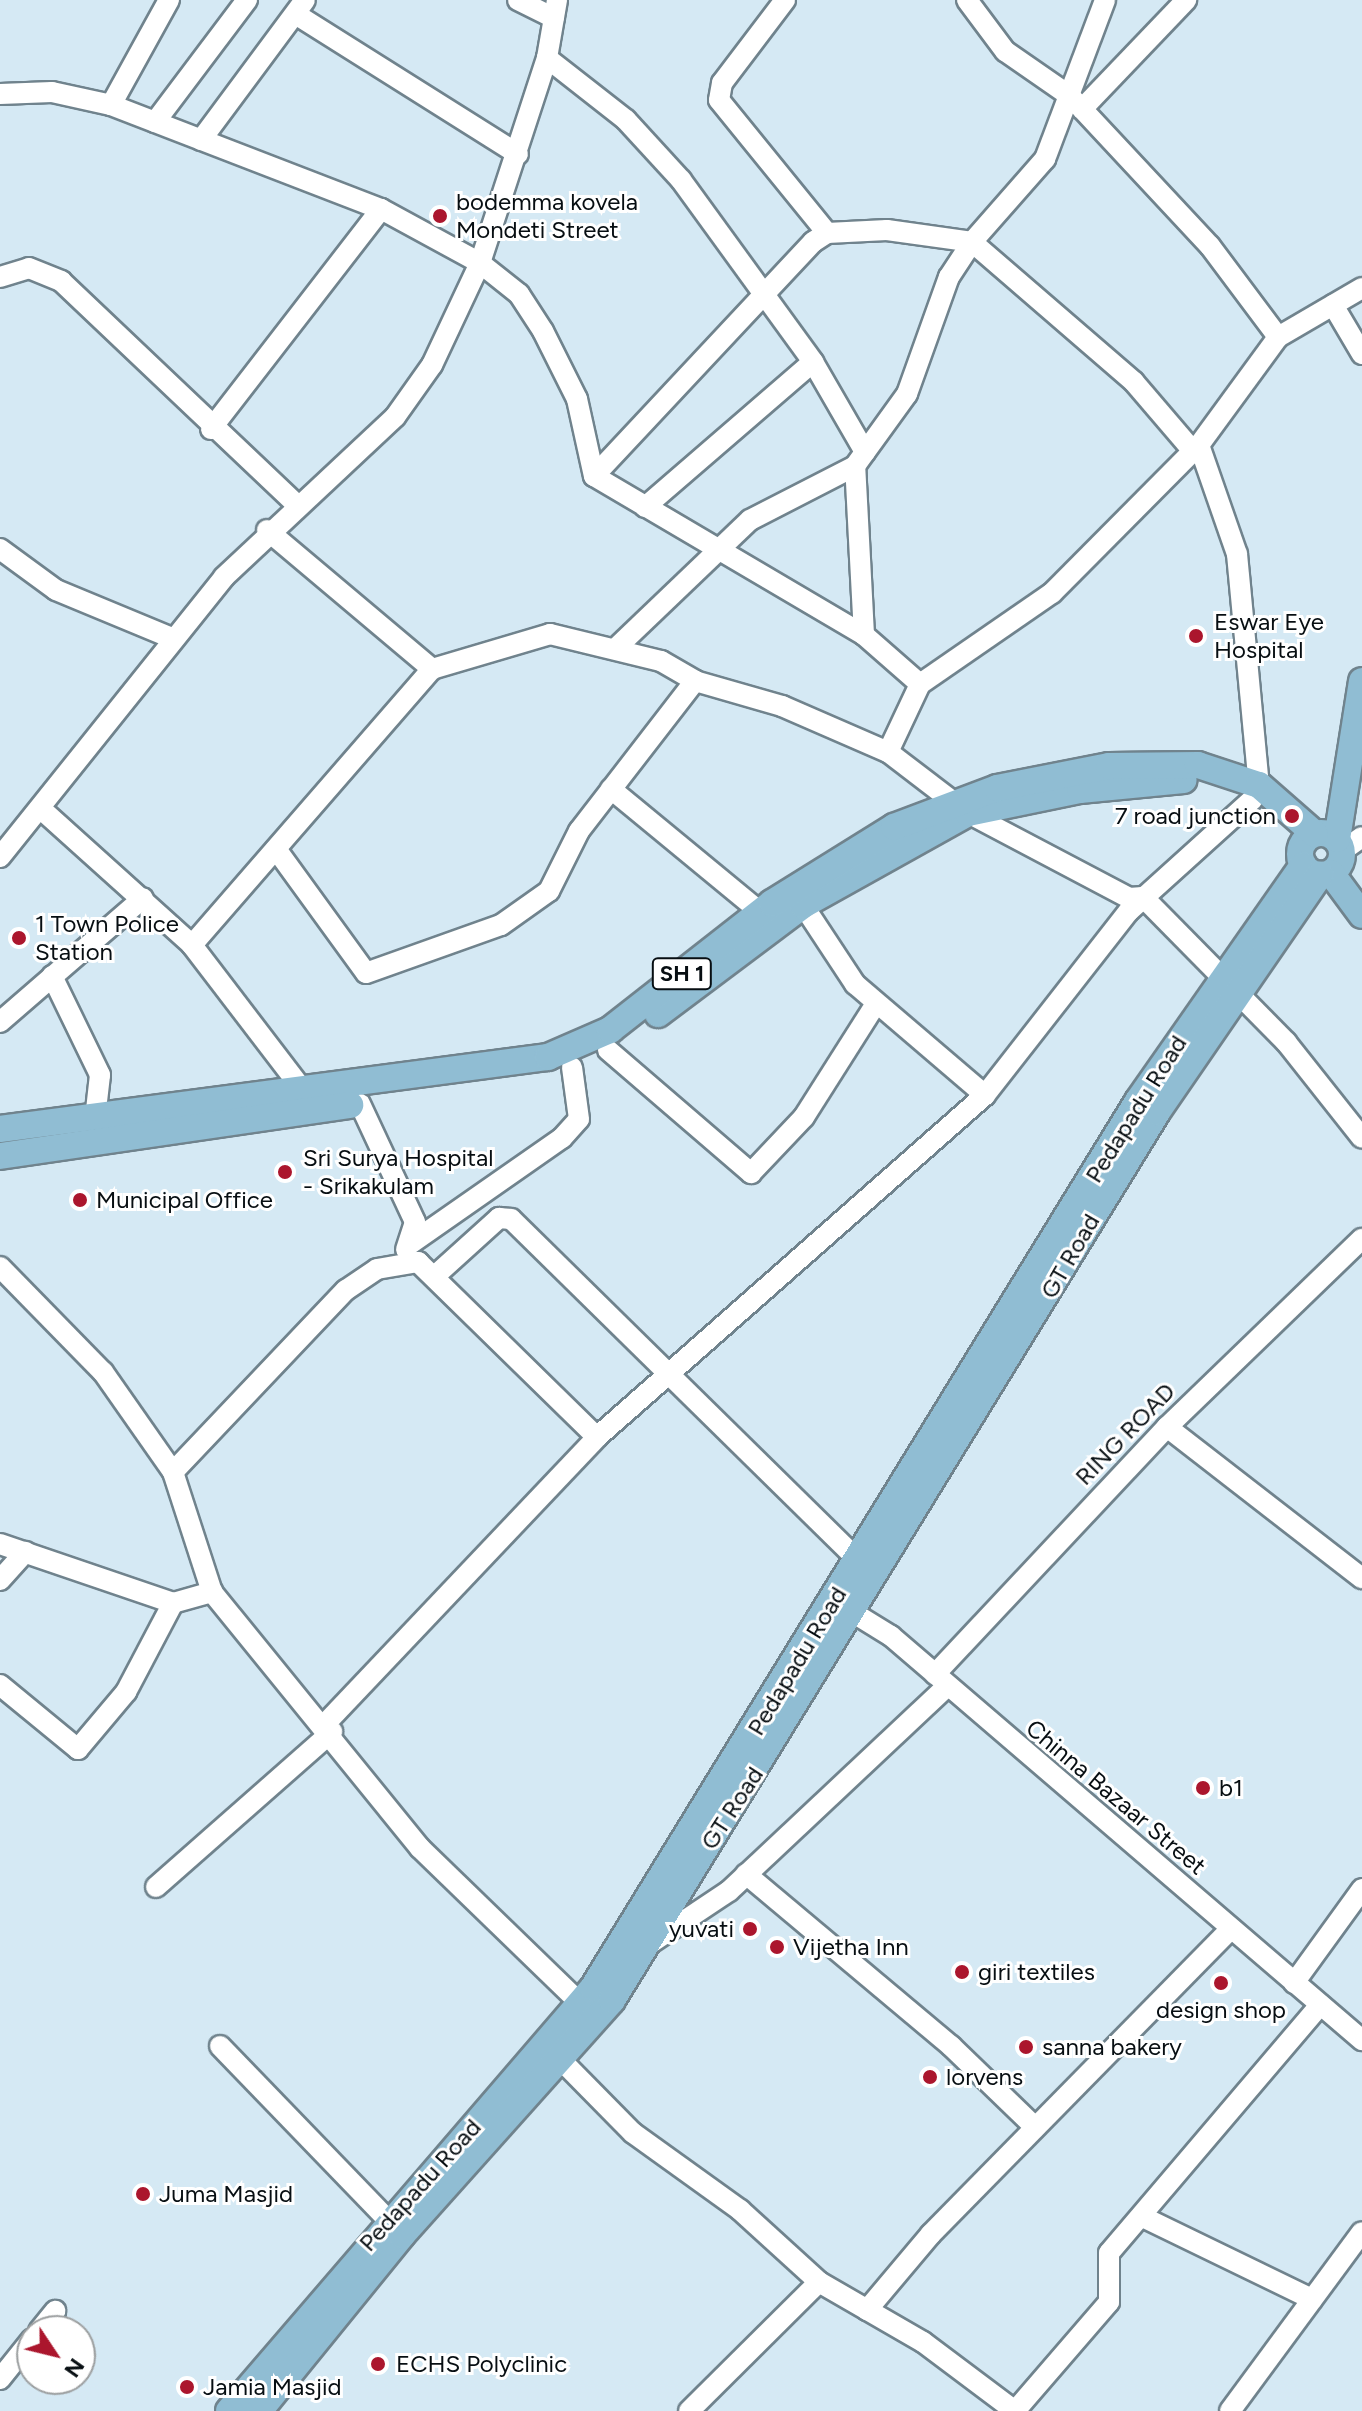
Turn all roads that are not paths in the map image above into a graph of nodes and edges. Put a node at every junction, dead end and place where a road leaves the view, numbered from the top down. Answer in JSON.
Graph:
{"nodes":[{"id":1,"x":169,"y":0,"type":"edge"},
{"id":2,"x":247,"y":0,"type":"edge"},
{"id":3,"x":518,"y":0,"type":"edge"},
{"id":4,"x":785,"y":0,"type":"edge"},
{"id":5,"x":967,"y":0,"type":"edge"},
{"id":6,"x":1105,"y":0,"type":"edge"},
{"id":7,"x":1186,"y":0,"type":"edge"},
{"id":8,"x":301,"y":8,"type":"edge"},
{"id":9,"x":556,"y":9,"type":"edge"},
{"id":10,"x":547,"y":58,"type":"junction"},
{"id":11,"x":0,"y":94,"type":"edge"},
{"id":12,"x":1076,"y":103,"type":"junction"},
{"id":13,"x":111,"y":105,"type":"junction"},
{"id":14,"x":155,"y":122,"type":"junction"},
{"id":15,"x":201,"y":140,"type":"junction"},
{"id":16,"x":518,"y":154,"type":"junction"},
{"id":17,"x":381,"y":209,"type":"junction"},
{"id":18,"x":827,"y":233,"type":"junction"},
{"id":19,"x":972,"y":242,"type":"junction"},
{"id":20,"x":480,"y":263,"type":"junction"},
{"id":21,"x":0,"y":277,"type":"edge"},
{"id":22,"x":1362,"y":288,"type":"edge"},
{"id":23,"x":764,"y":301,"type":"junction"},
{"id":24,"x":1333,"y":305,"type":"junction"},
{"id":25,"x":1278,"y":337,"type":"junction"},
{"id":26,"x":1362,"y":354,"type":"edge"},
{"id":27,"x":813,"y":362,"type":"junction"},
{"id":28,"x":211,"y":429,"type":"junction"},
{"id":29,"x":1196,"y":448,"type":"junction"},
{"id":30,"x":860,"y":459,"type":"junction"},
{"id":31,"x":594,"y":476,"type":"junction"},
{"id":32,"x":295,"y":503,"type":"junction"},
{"id":33,"x":645,"y":507,"type":"junction"},
{"id":34,"x":267,"y":530,"type":"junction"},
{"id":35,"x":718,"y":550,"type":"junction"},
{"id":36,"x":2,"y":555,"type":"edge"},
{"id":37,"x":864,"y":635,"type":"junction"},
{"id":38,"x":172,"y":638,"type":"junction"},
{"id":39,"x":616,"y":648,"type":"junction"},
{"id":40,"x":432,"y":669,"type":"junction"},
{"id":41,"x":695,"y":681,"type":"junction"},
{"id":42,"x":1362,"y":681,"type":"edge"},
{"id":43,"x":920,"y":684,"type":"junction"},
{"id":44,"x":888,"y":752,"type":"junction"},
{"id":45,"x":611,"y":789,"type":"junction"},
{"id":46,"x":1256,"y":792,"type":"junction"},
{"id":47,"x":960,"y":807,"type":"junction"},
{"id":48,"x":40,"y":808,"type":"junction"},
{"id":49,"x":276,"y":849,"type":"junction"},
{"id":50,"x":1331,"y":852,"type":"edge"},
{"id":51,"x":0,"y":857,"type":"edge"},
{"id":52,"x":1143,"y":897,"type":"junction"},
{"id":53,"x":143,"y":898,"type":"junction"},
{"id":54,"x":803,"y":905,"type":"junction"},
{"id":55,"x":1362,"y":915,"type":"edge"},
{"id":56,"x":768,"y":919,"type":"junction"},
{"id":57,"x":192,"y":945,"type":"junction"},
{"id":58,"x":52,"y":976,"type":"junction"},
{"id":59,"x":1230,"y":987,"type":"junction"},
{"id":60,"x":875,"y":1005,"type":"junction"},
{"id":61,"x":0,"y":1022,"type":"edge"},
{"id":62,"x":608,"y":1050,"type":"junction"},
{"id":63,"x":572,"y":1067,"type":"junction"},
{"id":64,"x":305,"y":1093,"type":"junction"},
{"id":65,"x":985,"y":1095,"type":"junction"},
{"id":66,"x":360,"y":1104,"type":"junction"},
{"id":67,"x":95,"y":1119,"type":"junction"},
{"id":68,"x":0,"y":1129,"type":"edge"},
{"id":69,"x":1362,"y":1138,"type":"edge"},
{"id":70,"x":0,"y":1156,"type":"edge"},
{"id":71,"x":1362,"y":1239,"type":"edge"},
{"id":72,"x":410,"y":1244,"type":"junction"},
{"id":73,"x":396,"y":1265,"type":"junction"},
{"id":74,"x":0,"y":1267,"type":"edge"},
{"id":75,"x":437,"y":1274,"type":"junction"},
{"id":76,"x":676,"y":1374,"type":"junction"},
{"id":77,"x":1167,"y":1427,"type":"junction"},
{"id":78,"x":597,"y":1437,"type":"junction"},
{"id":79,"x":173,"y":1472,"type":"junction"},
{"id":80,"x":0,"y":1544,"type":"edge"},
{"id":81,"x":25,"y":1552,"type":"junction"},
{"id":82,"x":858,"y":1560,"type":"junction"},
{"id":83,"x":1362,"y":1578,"type":"edge"},
{"id":84,"x":0,"y":1580,"type":"edge"},
{"id":85,"x":212,"y":1592,"type":"junction"},
{"id":86,"x":173,"y":1603,"type":"junction"},
{"id":87,"x":843,"y":1605,"type":"junction"},
{"id":88,"x":941,"y":1680,"type":"junction"},
{"id":89,"x":0,"y":1685,"type":"edge"},
{"id":90,"x":329,"y":1728,"type":"junction"},
{"id":91,"x":746,"y":1874,"type":"junction"},
{"id":92,"x":156,"y":1887,"type":"dead end"},
{"id":93,"x":1362,"y":1889,"type":"edge"},
{"id":94,"x":1231,"y":1929,"type":"junction"},
{"id":95,"x":648,"y":1945,"type":"junction"},
{"id":96,"x":1294,"y":1983,"type":"junction"},
{"id":97,"x":1320,"y":2005,"type":"junction"},
{"id":98,"x":590,"y":2012,"type":"junction"},
{"id":99,"x":1362,"y":2040,"type":"edge"},
{"id":100,"x":220,"y":2046,"type":"dead end"},
{"id":101,"x":562,"y":2061,"type":"junction"},
{"id":102,"x":1035,"y":2127,"type":"junction"},
{"id":103,"x":1143,"y":2217,"type":"junction"},
{"id":104,"x":388,"y":2220,"type":"junction"},
{"id":105,"x":1362,"y":2232,"type":"edge"},
{"id":106,"x":819,"y":2282,"type":"junction"},
{"id":107,"x":1312,"y":2299,"type":"junction"},
{"id":108,"x":867,"y":2310,"type":"junction"},
{"id":109,"x":55,"y":2311,"type":"dead end"},
{"id":110,"x":52,"y":2315,"type":"edge"},
{"id":111,"x":16,"y":2359,"type":"edge"},
{"id":112,"x":0,"y":2379,"type":"edge"},
{"id":113,"x":229,"y":2411,"type":"edge"},
{"id":114,"x":259,"y":2411,"type":"edge"},
{"id":115,"x":689,"y":2411,"type":"edge"},
{"id":116,"x":1015,"y":2411,"type":"edge"},
{"id":117,"x":1230,"y":2411,"type":"edge"}],
"edges":[{"from":1,"to":13,"type":"street"},
{"from":2,"to":14,"type":"street"},
{"from":3,"to":9,"type":"street"},
{"from":4,"to":18,"type":"street"},
{"from":5,"to":12,"type":"street"},
{"from":6,"to":12,"type":"street"},
{"from":7,"to":12,"type":"street"},
{"from":8,"to":15,"type":"street"},
{"from":8,"to":16,"type":"street"},
{"from":9,"to":10,"type":"street"},
{"from":10,"to":16,"type":"street"},
{"from":10,"to":23,"type":"street"},
{"from":11,"to":13,"type":"street"},
{"from":12,"to":19,"type":"street"},
{"from":12,"to":25,"type":"street"},
{"from":13,"to":14,"type":"street"},
{"from":14,"to":15,"type":"street"},
{"from":15,"to":17,"type":"street"},
{"from":16,"to":20,"type":"street"},
{"from":17,"to":20,"type":"street"},
{"from":17,"to":28,"type":"street"},
{"from":18,"to":19,"type":"street"},
{"from":18,"to":23,"type":"street"},
{"from":19,"to":29,"type":"street"},
{"from":19,"to":30,"type":"street"},
{"from":20,"to":31,"type":"street"},
{"from":20,"to":32,"type":"street"},
{"from":21,"to":28,"type":"street"},
{"from":22,"to":24,"type":"street"},
{"from":23,"to":27,"type":"street"},
{"from":23,"to":31,"type":"street"},
{"from":24,"to":25,"type":"street"},
{"from":24,"to":26,"type":"street"},
{"from":25,"to":29,"type":"street"},
{"from":27,"to":30,"type":"street"},
{"from":27,"to":33,"type":"street"},
{"from":28,"to":32,"type":"street"},
{"from":29,"to":43,"type":"street"},
{"from":29,"to":46,"type":"street"},
{"from":30,"to":35,"type":"street"},
{"from":30,"to":37,"type":"street"},
{"from":31,"to":33,"type":"street"},
{"from":32,"to":34,"type":"street"},
{"from":33,"to":35,"type":"street"},
{"from":34,"to":38,"type":"street"},
{"from":34,"to":40,"type":"street"},
{"from":35,"to":37,"type":"street"},
{"from":35,"to":39,"type":"street"},
{"from":36,"to":38,"type":"street"},
{"from":37,"to":43,"type":"street"},
{"from":38,"to":48,"type":"street"},
{"from":39,"to":40,"type":"street"},
{"from":39,"to":41,"type":"street"},
{"from":40,"to":49,"type":"street"},
{"from":41,"to":44,"type":"street"},
{"from":41,"to":45,"type":"street"},
{"from":42,"to":50,"type":"main road"},
{"from":43,"to":44,"type":"street"},
{"from":44,"to":47,"type":"street"},
{"from":45,"to":49,"type":"street"},
{"from":45,"to":56,"type":"street"},
{"from":46,"to":47,"type":"main road","number":"SH 1"},
{"from":46,"to":50,"type":"main road","number":"SH 1"},
{"from":46,"to":52,"type":"street"},
{"from":47,"to":52,"type":"street"},
{"from":47,"to":54,"type":"main road","number":"SH 1"},
{"from":47,"to":56,"type":"main road","number":"SH 1"},
{"from":48,"to":51,"type":"street"},
{"from":48,"to":53,"type":"street"},
{"from":49,"to":57,"type":"street"},
{"from":50,"to":55,"type":"main road","number":"SH 1"},
{"from":50,"to":59,"type":"main road","name":"Pedapadu Road"},
{"from":52,"to":59,"type":"street"},
{"from":52,"to":65,"type":"street"},
{"from":53,"to":57,"type":"street"},
{"from":53,"to":58,"type":"street"},
{"from":54,"to":56,"type":"main road","number":"SH 1"},
{"from":54,"to":60,"type":"street"},
{"from":56,"to":62,"type":"main road","number":"SH 1"},
{"from":56,"to":64,"type":"main road","number":"SH 1"},
{"from":57,"to":64,"type":"street"},
{"from":58,"to":61,"type":"street"},
{"from":58,"to":67,"type":"street"},
{"from":59,"to":69,"type":"street"},
{"from":59,"to":82,"type":"main road","name":"Pedapadu Road"},
{"from":59,"to":87,"type":"main road","name":"GT Road"},
{"from":60,"to":62,"type":"street"},
{"from":60,"to":65,"type":"street"},
{"from":62,"to":63,"type":"main road","number":"SH 1"},
{"from":63,"to":66,"type":"main road","number":"SH 1"},
{"from":63,"to":72,"type":"street"},
{"from":64,"to":67,"type":"main road","number":"SH 1"},
{"from":65,"to":76,"type":"street"},
{"from":66,"to":70,"type":"main road","number":"SH 1"},
{"from":66,"to":72,"type":"street"},
{"from":67,"to":68,"type":"main road","number":"SH 1"},
{"from":71,"to":77,"type":"street","name":"RING ROAD"},
{"from":72,"to":73,"type":"street"},
{"from":73,"to":75,"type":"street"},
{"from":73,"to":79,"type":"street"},
{"from":74,"to":79,"type":"street"},
{"from":75,"to":76,"type":"street"},
{"from":75,"to":78,"type":"street"},
{"from":76,"to":78,"type":"street"},
{"from":76,"to":82,"type":"street"},
{"from":77,"to":83,"type":"street"},
{"from":77,"to":88,"type":"street","name":"RING ROAD"},
{"from":78,"to":90,"type":"street"},
{"from":79,"to":85,"type":"street"},
{"from":80,"to":81,"type":"street"},
{"from":81,"to":84,"type":"street"},
{"from":81,"to":86,"type":"street"},
{"from":82,"to":87,"type":"main road","name":"Pedapadu Road"},
{"from":85,"to":86,"type":"street"},
{"from":85,"to":90,"type":"street"},
{"from":86,"to":89,"type":"street"},
{"from":87,"to":88,"type":"street","name":"Chinna Bazaar Street"},
{"from":87,"to":95,"type":"main road","name":"GT Road"},
{"from":87,"to":98,"type":"main road","name":"Pedapadu Road"},
{"from":88,"to":91,"type":"street","name":"RING ROAD"},
{"from":88,"to":94,"type":"street","name":"Chinna Bazaar Street"},
{"from":90,"to":92,"type":"street"},
{"from":90,"to":98,"type":"street"},
{"from":91,"to":95,"type":"street","name":"RING ROAD"},
{"from":91,"to":102,"type":"street"},
{"from":93,"to":96,"type":"street"},
{"from":94,"to":96,"type":"street","name":"Chinna Bazaar Street"},
{"from":94,"to":102,"type":"street"},
{"from":95,"to":98,"type":"main road","name":"GT Road"},
{"from":96,"to":97,"type":"street","name":"Chinna Bazaar Street"},
{"from":97,"to":99,"type":"street","name":"Chinna Bazaar Street"},
{"from":97,"to":103,"type":"street"},
{"from":98,"to":101,"type":"main road","name":"GT Road"},
{"from":98,"to":104,"type":"main road","name":"Pedapadu Road"},
{"from":100,"to":104,"type":"street"},
{"from":101,"to":106,"type":"street"},
{"from":101,"to":114,"type":"main road","name":"GT Road"},
{"from":102,"to":108,"type":"street"},
{"from":103,"to":107,"type":"street"},
{"from":103,"to":116,"type":"street"},
{"from":104,"to":113,"type":"main road","name":"Pedapadu Road"},
{"from":105,"to":107,"type":"street"},
{"from":106,"to":108,"type":"street"},
{"from":106,"to":115,"type":"street"},
{"from":107,"to":117,"type":"street"},
{"from":108,"to":116,"type":"street"},
{"from":109,"to":110,"type":"street"},
{"from":111,"to":112,"type":"street"}]}
